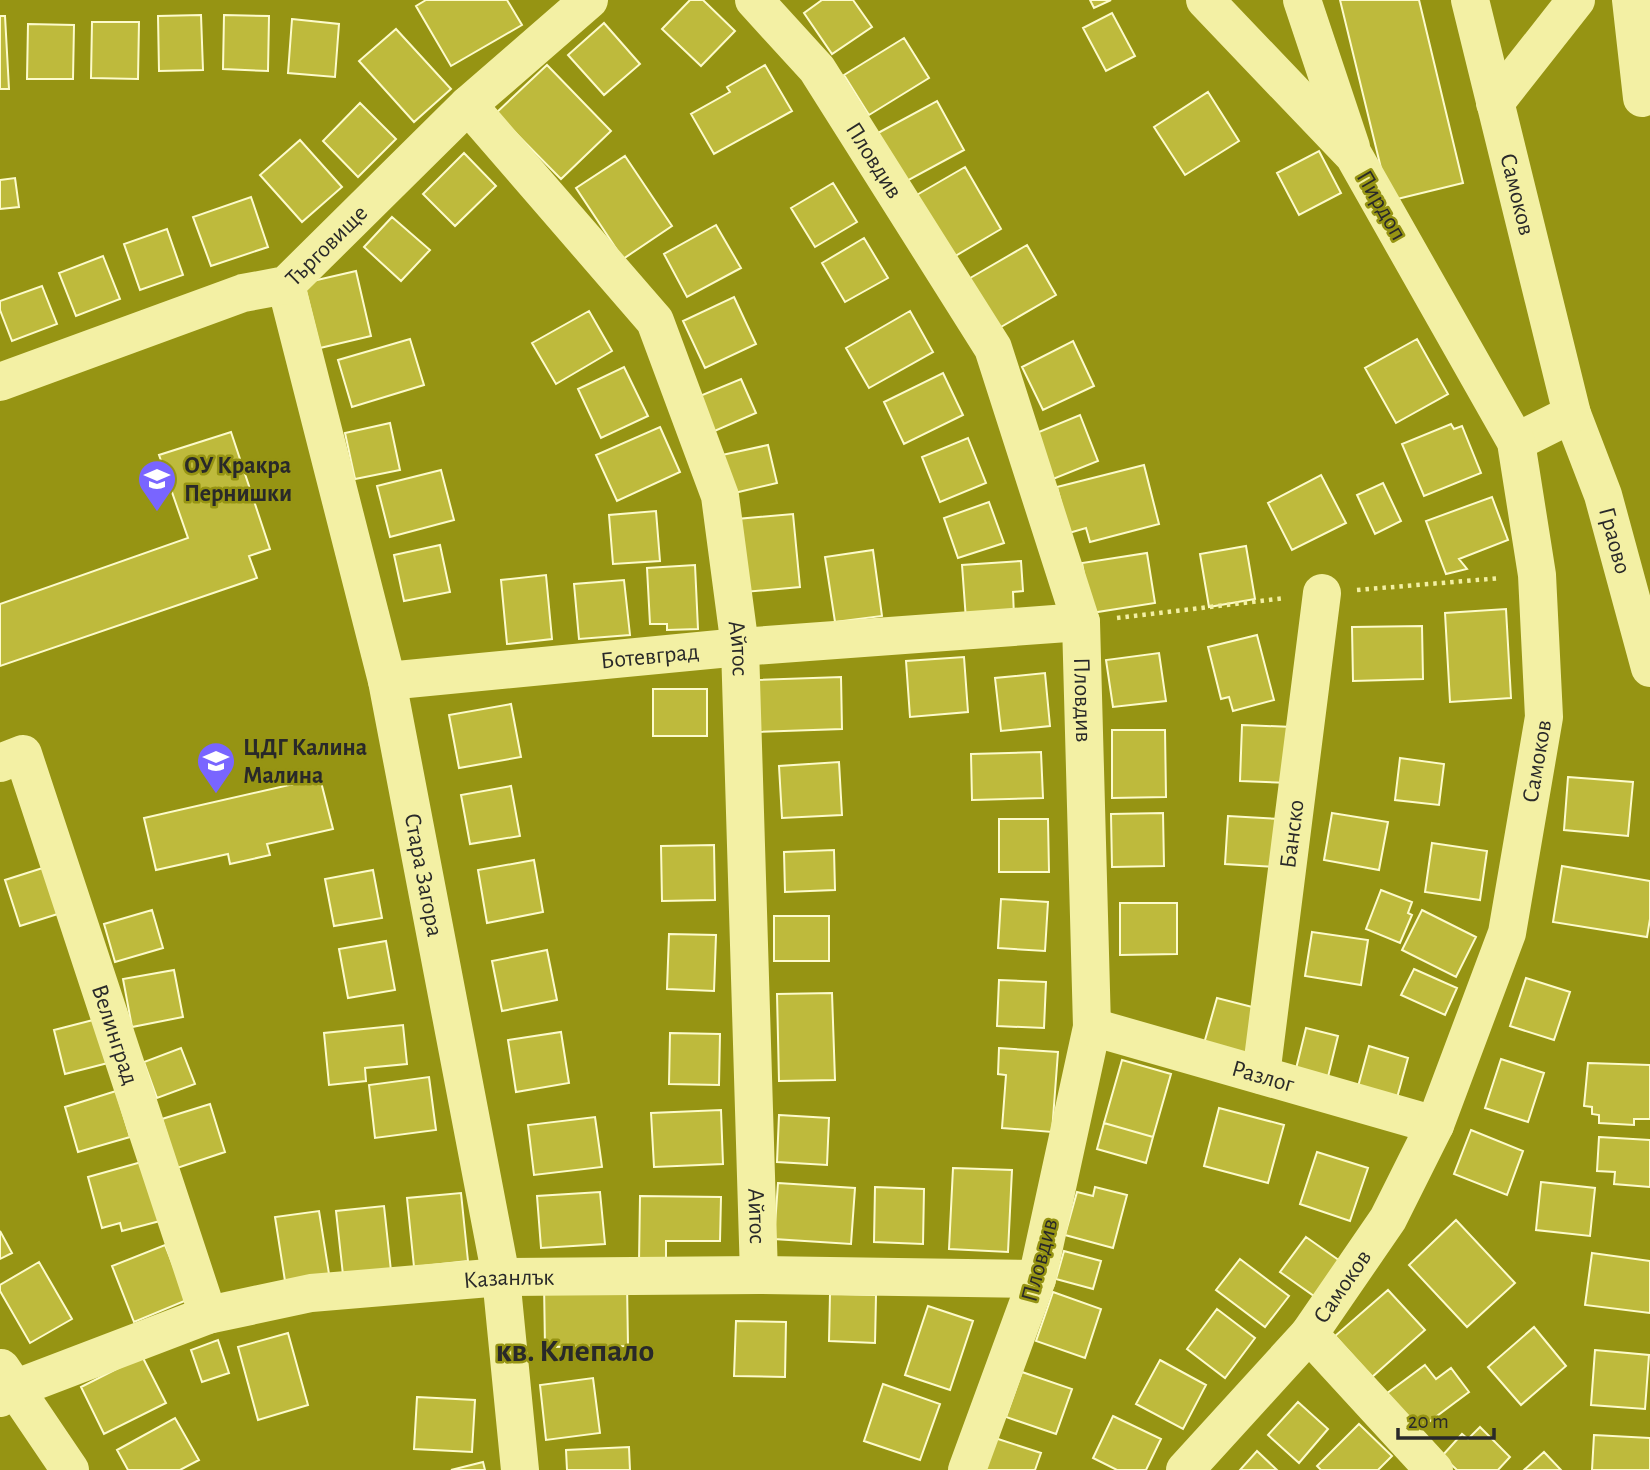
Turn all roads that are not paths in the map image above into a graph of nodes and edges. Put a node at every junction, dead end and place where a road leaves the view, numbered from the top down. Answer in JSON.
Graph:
{"nodes":[{"id":1,"x":589,"y":0,"type":"edge"},
{"id":2,"x":754,"y":0,"type":"edge"},
{"id":3,"x":1205,"y":0,"type":"edge"},
{"id":4,"x":1302,"y":0,"type":"edge"},
{"id":5,"x":1470,"y":0,"type":"edge"},
{"id":6,"x":1576,"y":0,"type":"edge"},
{"id":7,"x":1631,"y":0,"type":"edge"},
{"id":8,"x":1642,"y":98,"type":"dead end"},
{"id":9,"x":1495,"y":103,"type":"junction"},
{"id":10,"x":468,"y":106,"type":"junction"},
{"id":11,"x":1354,"y":156,"type":"junction"},
{"id":12,"x":286,"y":285,"type":"junction"},
{"id":13,"x":0,"y":382,"type":"edge"},
{"id":14,"x":1572,"y":414,"type":"junction"},
{"id":15,"x":1516,"y":442,"type":"junction"},
{"id":16,"x":1322,"y":593,"type":"dead end"},
{"id":17,"x":1081,"y":622,"type":"junction"},
{"id":18,"x":740,"y":647,"type":"junction"},
{"id":19,"x":1650,"y":668,"type":"edge"},
{"id":20,"x":387,"y":681,"type":"junction"},
{"id":21,"x":12,"y":758,"type":"edge"},
{"id":22,"x":1092,"y":1027,"type":"junction"},
{"id":23,"x":1261,"y":1075,"type":"junction"},
{"id":24,"x":1435,"y":1125,"type":"junction"},
{"id":25,"x":759,"y":1275,"type":"junction"},
{"id":26,"x":501,"y":1278,"type":"junction"},
{"id":27,"x":1037,"y":1279,"type":"junction"},
{"id":28,"x":208,"y":1315,"type":"junction"},
{"id":29,"x":1309,"y":1334,"type":"junction"},
{"id":30,"x":5,"y":1385,"type":"edge"},
{"id":31,"x":70,"y":1470,"type":"edge"},
{"id":32,"x":520,"y":1470,"type":"edge"},
{"id":33,"x":967,"y":1470,"type":"edge"},
{"id":34,"x":1185,"y":1470,"type":"edge"},
{"id":35,"x":1434,"y":1470,"type":"edge"}],
"edges":[{"from":1,"to":10,"type":"street","name":"Търговище"},
{"from":2,"to":17,"type":"street","name":"Пловдив"},
{"from":3,"to":11,"type":"street","name":"Пирдоп"},
{"from":4,"to":11,"type":"street"},
{"from":5,"to":9,"type":"street","name":"Самоков"},
{"from":6,"to":9,"type":"street"},
{"from":7,"to":8,"type":"street"},
{"from":9,"to":14,"type":"street","name":"Самоков"},
{"from":10,"to":12,"type":"street","name":"Търговище"},
{"from":10,"to":18,"type":"street","name":"Айтос"},
{"from":11,"to":15,"type":"street","name":"Пирдоп"},
{"from":12,"to":13,"type":"street","name":"Търговище"},
{"from":12,"to":20,"type":"street","name":"Стара Загора"},
{"from":14,"to":15,"type":"street"},
{"from":14,"to":19,"type":"street","name":"Граово"},
{"from":15,"to":24,"type":"street","name":"Самоков"},
{"from":16,"to":23,"type":"street","name":"Банско"},
{"from":17,"to":18,"type":"street","name":"Ботевград"},
{"from":17,"to":22,"type":"street","name":"Пловдив"},
{"from":18,"to":20,"type":"street","name":"Ботевград"},
{"from":18,"to":25,"type":"street","name":"Айтос"},
{"from":20,"to":26,"type":"street","name":"Стара Загора"},
{"from":21,"to":28,"type":"street","name":"Велинград"},
{"from":22,"to":23,"type":"street","name":"Разлог"},
{"from":22,"to":27,"type":"street","name":"Пловдив"},
{"from":23,"to":24,"type":"street","name":"Разлог"},
{"from":24,"to":29,"type":"street","name":"Самоков"},
{"from":25,"to":26,"type":"street","name":"Казанлък"},
{"from":25,"to":27,"type":"street","name":"Казанлък"},
{"from":26,"to":28,"type":"street","name":"Казанлък"},
{"from":26,"to":32,"type":"street","name":"Стара Загора"},
{"from":27,"to":33,"type":"street","name":"Пловдив"},
{"from":28,"to":30,"type":"street","name":"Казанлък"},
{"from":29,"to":34,"type":"street","name":"Самоков"},
{"from":29,"to":35,"type":"street"},
{"from":30,"to":31,"type":"street"}]}
